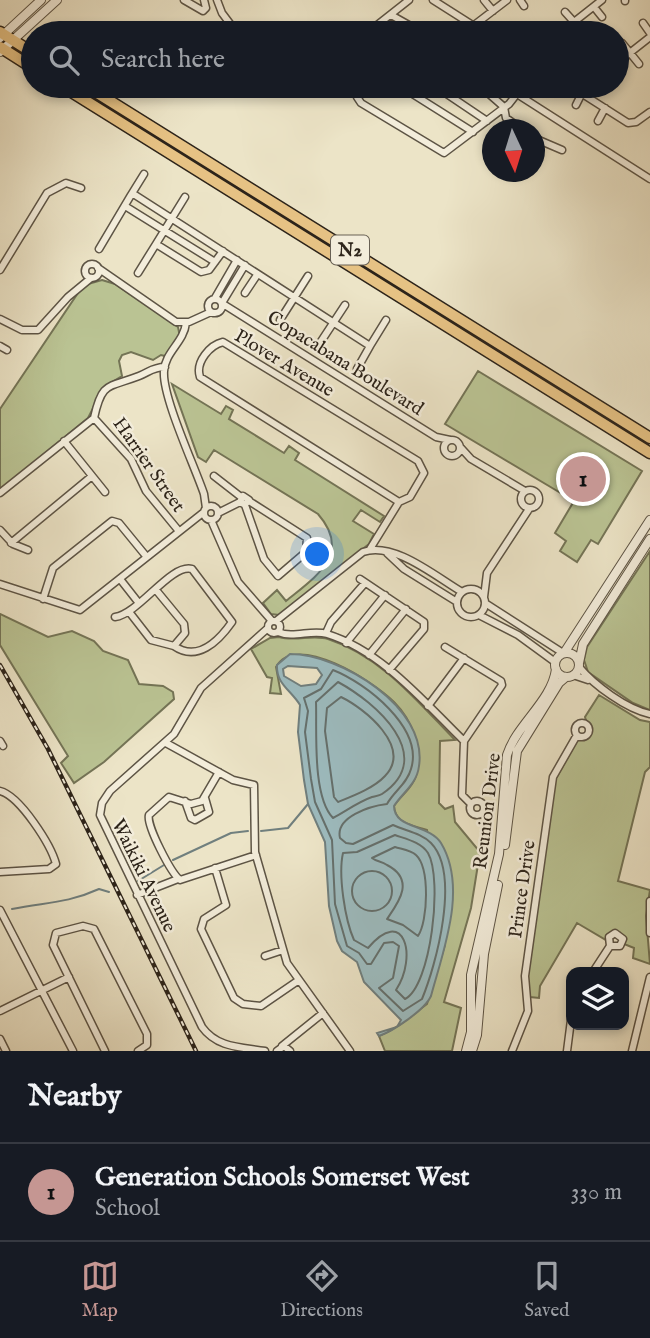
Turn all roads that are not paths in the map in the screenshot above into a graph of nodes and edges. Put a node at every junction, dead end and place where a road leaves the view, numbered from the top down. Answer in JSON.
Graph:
{"nodes":[{"id":1,"x":41,"y":0,"type":"edge"},
{"id":2,"x":57,"y":0,"type":"edge"},
{"id":3,"x":184,"y":0,"type":"edge"},
{"id":4,"x":204,"y":0,"type":"edge"},
{"id":5,"x":217,"y":0,"type":"edge"},
{"id":6,"x":409,"y":0,"type":"edge"},
{"id":7,"x":433,"y":0,"type":"edge"},
{"id":8,"x":484,"y":0,"type":"edge"},
{"id":9,"x":507,"y":0,"type":"edge"},
{"id":10,"x":602,"y":0,"type":"edge"},
{"id":11,"x":593,"y":4,"type":"edge"},
{"id":12,"x":493,"y":11,"type":"junction"},
{"id":13,"x":565,"y":12,"type":"dead end"},
{"id":14,"x":391,"y":15,"type":"junction"},
{"id":15,"x":602,"y":17,"type":"dead end"},
{"id":16,"x":22,"y":21,"type":"edge"},
{"id":17,"x":30,"y":21,"type":"edge"},
{"id":18,"x":228,"y":21,"type":"edge"},
{"id":19,"x":383,"y":21,"type":"edge"},
{"id":20,"x":402,"y":21,"type":"edge"},
{"id":21,"x":465,"y":21,"type":"edge"},
{"id":22,"x":480,"y":21,"type":"edge"},
{"id":23,"x":572,"y":21,"type":"edge"},
{"id":24,"x":575,"y":21,"type":"edge"},
{"id":25,"x":21,"y":22,"type":"edge"},
{"id":26,"x":643,"y":23,"type":"dead end"},
{"id":27,"x":21,"y":28,"type":"edge"},
{"id":28,"x":650,"y":37,"type":"edge"},
{"id":29,"x":3,"y":42,"type":"edge"},
{"id":30,"x":21,"y":49,"type":"edge"},
{"id":31,"x":630,"y":52,"type":"joint"},
{"id":32,"x":21,"y":58,"type":"edge"},
{"id":33,"x":639,"y":64,"type":"dead end"},
{"id":34,"x":81,"y":98,"type":"edge"},
{"id":35,"x":105,"y":98,"type":"edge"},
{"id":36,"x":358,"y":98,"type":"edge"},
{"id":37,"x":419,"y":98,"type":"edge"},
{"id":38,"x":453,"y":98,"type":"edge"},
{"id":39,"x":494,"y":98,"type":"edge"},
{"id":40,"x":513,"y":98,"type":"edge"},
{"id":41,"x":530,"y":98,"type":"edge"},
{"id":42,"x":579,"y":98,"type":"edge"},
{"id":43,"x":589,"y":98,"type":"edge"},
{"id":44,"x":576,"y":105,"type":"dead end"},
{"id":45,"x":504,"y":107,"type":"junction"},
{"id":46,"x":605,"y":108,"type":"junction"},
{"id":47,"x":650,"y":112,"type":"edge"},
{"id":48,"x":484,"y":119,"type":"edge"},
{"id":49,"x":489,"y":119,"type":"edge"},
{"id":50,"x":507,"y":119,"type":"edge"},
{"id":51,"x":598,"y":121,"type":"dead end"},
{"id":52,"x":482,"y":125,"type":"edge"},
{"id":53,"x":473,"y":132,"type":"junction"},
{"id":54,"x":545,"y":143,"type":"edge"},
{"id":55,"x":562,"y":150,"type":"dead end"},
{"id":56,"x":144,"y":174,"type":"dead end"},
{"id":57,"x":650,"y":179,"type":"edge"},
{"id":58,"x":81,"y":188,"type":"dead end"},
{"id":59,"x":131,"y":195,"type":"junction"},
{"id":60,"x":185,"y":197,"type":"dead end"},
{"id":61,"x":125,"y":206,"type":"junction"},
{"id":62,"x":172,"y":218,"type":"junction"},
{"id":63,"x":164,"y":231,"type":"junction"},
{"id":64,"x":156,"y":244,"type":"junction"},
{"id":65,"x":99,"y":249,"type":"dead end"},
{"id":66,"x":223,"y":251,"type":"junction"},
{"id":67,"x":237,"y":260,"type":"junction"},
{"id":68,"x":215,"y":262,"type":"junction"},
{"id":69,"x":245,"y":265,"type":"junction"},
{"id":70,"x":99,"y":268,"type":"junction"},
{"id":71,"x":0,"y":270,"type":"edge"},
{"id":72,"x":85,"y":273,"type":"junction"},
{"id":73,"x":138,"y":273,"type":"dead end"},
{"id":74,"x":257,"y":275,"type":"junction"},
{"id":75,"x":307,"y":276,"type":"dead end"},
{"id":76,"x":93,"y":278,"type":"junction"},
{"id":77,"x":115,"y":281,"type":"junction"},
{"id":78,"x":79,"y":286,"type":"junction"},
{"id":79,"x":245,"y":293,"type":"dead end"},
{"id":80,"x":215,"y":298,"type":"junction"},
{"id":81,"x":293,"y":298,"type":"junction"},
{"id":82,"x":345,"y":305,"type":"dead end"},
{"id":83,"x":222,"y":306,"type":"junction"},
{"id":84,"x":210,"y":308,"type":"junction"},
{"id":85,"x":0,"y":319,"type":"edge"},
{"id":86,"x":280,"y":320,"type":"dead end"},
{"id":87,"x":386,"y":320,"type":"dead end"},
{"id":88,"x":332,"y":322,"type":"junction"},
{"id":89,"x":186,"y":323,"type":"junction"},
{"id":90,"x":0,"y":345,"type":"edge"},
{"id":91,"x":370,"y":345,"type":"junction"},
{"id":92,"x":318,"y":346,"type":"dead end"},
{"id":93,"x":7,"y":350,"type":"dead end"},
{"id":94,"x":165,"y":367,"type":"junction"},
{"id":95,"x":356,"y":369,"type":"dead end"},
{"id":96,"x":94,"y":418,"type":"junction"},
{"id":97,"x":436,"y":437,"type":"junction"},
{"id":98,"x":650,"y":438,"type":"edge"},
{"id":99,"x":450,"y":440,"type":"junction"},
{"id":100,"x":64,"y":441,"type":"junction"},
{"id":101,"x":444,"y":448,"type":"junction"},
{"id":102,"x":459,"y":452,"type":"junction"},
{"id":103,"x":650,"y":453,"type":"edge"},
{"id":104,"x":92,"y":476,"type":"junction"},
{"id":105,"x":214,"y":477,"type":"dead end"},
{"id":106,"x":510,"y":483,"type":"junction"},
{"id":107,"x":525,"y":491,"type":"junction"},
{"id":108,"x":105,"y":492,"type":"dead end"},
{"id":109,"x":0,"y":493,"type":"edge"},
{"id":110,"x":244,"y":501,"type":"junction"},
{"id":111,"x":521,"y":501,"type":"junction"},
{"id":112,"x":399,"y":502,"type":"junction"},
{"id":113,"x":529,"y":509,"type":"junction"},
{"id":114,"x":211,"y":513,"type":"junction"},
{"id":115,"x":650,"y":520,"type":"edge"},
{"id":116,"x":517,"y":523,"type":"junction"},
{"id":117,"x":0,"y":530,"type":"edge"},
{"id":118,"x":178,"y":530,"type":"junction"},
{"id":119,"x":650,"y":539,"type":"edge"},
{"id":120,"x":11,"y":543,"type":"junction"},
{"id":121,"x":370,"y":549,"type":"junction"},
{"id":122,"x":28,"y":550,"type":"dead end"},
{"id":123,"x":386,"y":552,"type":"junction"},
{"id":124,"x":146,"y":556,"type":"junction"},
{"id":125,"x":487,"y":573,"type":"junction"},
{"id":126,"x":120,"y":579,"type":"junction"},
{"id":127,"x":0,"y":584,"type":"edge"},
{"id":128,"x":471,"y":589,"type":"junction"},
{"id":129,"x":156,"y":590,"type":"junction"},
{"id":130,"x":462,"y":592,"type":"junction"},
{"id":131,"x":385,"y":595,"type":"junction"},
{"id":132,"x":43,"y":599,"type":"junction"},
{"id":133,"x":485,"y":600,"type":"junction"},
{"id":134,"x":138,"y":602,"type":"junction"},
{"id":135,"x":457,"y":602,"type":"junction"},
{"id":136,"x":406,"y":609,"type":"junction"},
{"id":137,"x":130,"y":613,"type":"junction"},
{"id":138,"x":479,"y":615,"type":"junction"},
{"id":139,"x":115,"y":617,"type":"dead end"},
{"id":140,"x":274,"y":627,"type":"junction"},
{"id":141,"x":326,"y":633,"type":"junction"},
{"id":142,"x":346,"y":643,"type":"junction"},
{"id":143,"x":174,"y":646,"type":"junction"},
{"id":144,"x":445,"y":647,"type":"dead end"},
{"id":145,"x":564,"y":653,"type":"junction"},
{"id":146,"x":369,"y":655,"type":"junction"},
{"id":147,"x":464,"y":658,"type":"junction"},
{"id":148,"x":579,"y":665,"type":"junction"},
{"id":149,"x":555,"y":666,"type":"junction"},
{"id":150,"x":389,"y":670,"type":"junction"},
{"id":151,"x":570,"y":676,"type":"junction"},
{"id":152,"x":606,"y":689,"type":"junction"},
{"id":153,"x":428,"y":706,"type":"junction"},
{"id":154,"x":650,"y":714,"type":"edge"},
{"id":155,"x":577,"y":735,"type":"dead end"},
{"id":156,"x":464,"y":741,"type":"junction"},
{"id":157,"x":166,"y":743,"type":"junction"},
{"id":158,"x":219,"y":772,"type":"junction"},
{"id":159,"x":0,"y":792,"type":"edge"},
{"id":160,"x":205,"y":798,"type":"junction"},
{"id":161,"x":185,"y":801,"type":"junction"},
{"id":162,"x":471,"y":804,"type":"dead end"},
{"id":163,"x":256,"y":855,"type":"junction"},
{"id":164,"x":215,"y":868,"type":"junction"},
{"id":165,"x":0,"y":872,"type":"edge"},
{"id":166,"x":178,"y":879,"type":"junction"},
{"id":167,"x":137,"y":895,"type":"junction"},
{"id":168,"x":650,"y":901,"type":"edge"},
{"id":169,"x":0,"y":911,"type":"edge"},
{"id":170,"x":650,"y":933,"type":"edge"},
{"id":171,"x":610,"y":946,"type":"dead end"},
{"id":172,"x":284,"y":950,"type":"junction"},
{"id":173,"x":264,"y":956,"type":"dead end"},
{"id":174,"x":596,"y":967,"type":"edge"},
{"id":175,"x":650,"y":976,"type":"edge"},
{"id":176,"x":69,"y":977,"type":"junction"},
{"id":177,"x":299,"y":980,"type":"junction"},
{"id":178,"x":43,"y":990,"type":"junction"},
{"id":179,"x":0,"y":1011,"type":"edge"},
{"id":180,"x":323,"y":1013,"type":"junction"},
{"id":181,"x":570,"y":1030,"type":"edge"},
{"id":182,"x":0,"y":1039,"type":"edge"},
{"id":183,"x":281,"y":1050,"type":"edge"},
{"id":184,"x":6,"y":1051,"type":"edge"},
{"id":185,"x":73,"y":1051,"type":"edge"},
{"id":186,"x":105,"y":1051,"type":"edge"},
{"id":187,"x":138,"y":1051,"type":"edge"},
{"id":188,"x":265,"y":1051,"type":"edge"},
{"id":189,"x":350,"y":1051,"type":"edge"},
{"id":190,"x":466,"y":1051,"type":"edge"},
{"id":191,"x":472,"y":1051,"type":"edge"},
{"id":192,"x":512,"y":1051,"type":"edge"},
{"id":193,"x":567,"y":1051,"type":"edge"},
{"id":194,"x":632,"y":1051,"type":"edge"}],
"edges":[{"from":1,"to":16,"type":"street"},
{"from":2,"to":17,"type":"street"},
{"from":3,"to":4,"type":"street"},
{"from":5,"to":18,"type":"street"},
{"from":6,"to":14,"type":"street"},
{"from":7,"to":21,"type":"street"},
{"from":8,"to":12,"type":"street"},
{"from":9,"to":12,"type":"street"},
{"from":10,"to":11,"type":"street"},
{"from":11,"to":15,"type":"street"},
{"from":11,"to":24,"type":"street"},
{"from":12,"to":22,"type":"street"},
{"from":13,"to":23,"type":"street"},
{"from":14,"to":19,"type":"street"},
{"from":14,"to":20,"type":"street"},
{"from":25,"to":29,"type":"street"},
{"from":26,"to":28,"type":"street"},
{"from":27,"to":29,"type":"street"},
{"from":28,"to":31,"type":"street"},
{"from":29,"to":30,"type":"highway"},
{"from":29,"to":32,"type":"highway"},
{"from":31,"to":33,"type":"street"},
{"from":34,"to":103,"type":"highway","number":"N2"},
{"from":35,"to":98,"type":"highway","number":"N2"},
{"from":36,"to":53,"type":"street"},
{"from":37,"to":53,"type":"street"},
{"from":38,"to":48,"type":"street"},
{"from":39,"to":45,"type":"street"},
{"from":40,"to":45,"type":"street"},
{"from":41,"to":57,"type":"street"},
{"from":42,"to":44,"type":"street"},
{"from":43,"to":46,"type":"street"},
{"from":45,"to":49,"type":"street"},
{"from":45,"to":50,"type":"street"},
{"from":46,"to":47,"type":"street"},
{"from":46,"to":51,"type":"street"},
{"from":52,"to":53,"type":"street"},
{"from":54,"to":55,"type":"street"},
{"from":56,"to":59,"type":"street"},
{"from":58,"to":71,"type":"street"},
{"from":59,"to":61,"type":"street"},
{"from":59,"to":62,"type":"street","name":"Copacabana Boulevard"},
{"from":60,"to":62,"type":"street"},
{"from":61,"to":63,"type":"street"},
{"from":61,"to":65,"type":"street"},
{"from":62,"to":63,"type":"street"},
{"from":62,"to":66,"type":"street","name":"Copacabana Boulevard"},
{"from":63,"to":64,"type":"street"},
{"from":63,"to":68,"type":"street"},
{"from":64,"to":68,"type":"street"},
{"from":64,"to":73,"type":"street"},
{"from":66,"to":67,"type":"street","name":"Copacabana Boulevard"},
{"from":66,"to":68,"type":"street"},
{"from":67,"to":69,"type":"street","name":"Copacabana Boulevard"},
{"from":67,"to":80,"type":"street"},
{"from":69,"to":74,"type":"street","name":"Copacabana Boulevard"},
{"from":69,"to":83,"type":"street"},
{"from":70,"to":72,"type":"street"},
{"from":70,"to":76,"type":"street"},
{"from":70,"to":77,"type":"street"},
{"from":72,"to":76,"type":"street"},
{"from":72,"to":78,"type":"street"},
{"from":74,"to":79,"type":"street"},
{"from":74,"to":81,"type":"street","name":"Copacabana Boulevard"},
{"from":75,"to":81,"type":"street"},
{"from":76,"to":77,"type":"street"},
{"from":76,"to":78,"type":"street"},
{"from":77,"to":89,"type":"street"},
{"from":78,"to":85,"type":"street"},
{"from":80,"to":83,"type":"street"},
{"from":80,"to":84,"type":"street"},
{"from":81,"to":86,"type":"street"},
{"from":81,"to":88,"type":"street","name":"Copacabana Boulevard"},
{"from":82,"to":88,"type":"street"},
{"from":83,"to":84,"type":"street"},
{"from":83,"to":97,"type":"street","name":"Copacabana Boulevard"},
{"from":84,"to":89,"type":"street"},
{"from":87,"to":91,"type":"street"},
{"from":88,"to":91,"type":"street","name":"Copacabana Boulevard"},
{"from":88,"to":92,"type":"street"},
{"from":89,"to":94,"type":"street"},
{"from":90,"to":93,"type":"street"},
{"from":91,"to":95,"type":"street","name":"Copacabana Boulevard"},
{"from":94,"to":96,"type":"street"},
{"from":94,"to":114,"type":"street"},
{"from":96,"to":100,"type":"street"},
{"from":96,"to":118,"type":"street","name":"Harrier Street"},
{"from":97,"to":99,"type":"street","name":"Copacabana Boulevard"},
{"from":97,"to":101,"type":"street","name":"Copacabana Boulevard"},
{"from":99,"to":101,"type":"street"},
{"from":99,"to":102,"type":"street"},
{"from":100,"to":104,"type":"street"},
{"from":100,"to":109,"type":"street"},
{"from":101,"to":102,"type":"street"},
{"from":102,"to":106,"type":"street"},
{"from":104,"to":108,"type":"street"},
{"from":104,"to":120,"type":"street"},
{"from":105,"to":110,"type":"street"},
{"from":106,"to":107,"type":"street"},
{"from":106,"to":111,"type":"street"},
{"from":107,"to":111,"type":"street"},
{"from":107,"to":113,"type":"street"},
{"from":110,"to":110,"type":"street"},
{"from":110,"to":114,"type":"street"},
{"from":111,"to":113,"type":"street"},
{"from":111,"to":116,"type":"street"},
{"from":112,"to":112,"type":"street","name":"Plover Avenue"},
{"from":112,"to":121,"type":"street","name":"Plover Avenue"},
{"from":113,"to":116,"type":"street"},
{"from":114,"to":118,"type":"street"},
{"from":114,"to":140,"type":"street"},
{"from":115,"to":145,"type":"street"},
{"from":116,"to":125,"type":"street"},
{"from":117,"to":120,"type":"street"},
{"from":118,"to":124,"type":"street"},
{"from":119,"to":148,"type":"street"},
{"from":120,"to":122,"type":"street"},
{"from":121,"to":123,"type":"street"},
{"from":121,"to":140,"type":"street","name":"Waikiki Avenue"},
{"from":123,"to":130,"type":"street"},
{"from":123,"to":135,"type":"street"},
{"from":124,"to":126,"type":"street"},
{"from":124,"to":132,"type":"street"},
{"from":125,"to":128,"type":"street"},
{"from":125,"to":133,"type":"street"},
{"from":126,"to":132,"type":"street"},
{"from":126,"to":134,"type":"street"},
{"from":127,"to":132,"type":"street"},
{"from":128,"to":130,"type":"street"},
{"from":128,"to":133,"type":"street"},
{"from":129,"to":134,"type":"street"},
{"from":129,"to":143,"type":"street"},
{"from":129,"to":143,"type":"street"},
{"from":130,"to":135,"type":"street"},
{"from":131,"to":136,"type":"street"},
{"from":131,"to":141,"type":"street"},
{"from":131,"to":142,"type":"street"},
{"from":133,"to":138,"type":"street"},
{"from":133,"to":145,"type":"street"},
{"from":134,"to":137,"type":"street"},
{"from":135,"to":138,"type":"street"},
{"from":136,"to":146,"type":"street"},
{"from":136,"to":150,"type":"street"},
{"from":137,"to":139,"type":"street"},
{"from":137,"to":143,"type":"street"},
{"from":138,"to":149,"type":"street"},
{"from":140,"to":141,"type":"street"},
{"from":140,"to":157,"type":"street","name":"Waikiki Avenue"},
{"from":141,"to":142,"type":"street"},
{"from":142,"to":146,"type":"street"},
{"from":144,"to":147,"type":"street"},
{"from":145,"to":148,"type":"street"},
{"from":145,"to":149,"type":"street","name":"Reunion Drive"},
{"from":146,"to":150,"type":"street"},
{"from":147,"to":153,"type":"street"},
{"from":147,"to":156,"type":"street"},
{"from":148,"to":151,"type":"street","name":"Reunion Drive"},
{"from":148,"to":152,"type":"street"},
{"from":149,"to":151,"type":"street"},
{"from":149,"to":190,"type":"street","name":"Reunion Drive"},
{"from":150,"to":153,"type":"street"},
{"from":151,"to":152,"type":"street"},
{"from":151,"to":191,"type":"street","name":"Reunion Drive"},
{"from":152,"to":154,"type":"street"},
{"from":153,"to":156,"type":"street"},
{"from":155,"to":192,"type":"street","name":"Prince Drive"},
{"from":156,"to":162,"type":"street"},
{"from":157,"to":158,"type":"street"},
{"from":157,"to":167,"type":"street","name":"Waikiki Avenue"},
{"from":158,"to":160,"type":"street"},
{"from":158,"to":163,"type":"street"},
{"from":159,"to":165,"type":"street"},
{"from":160,"to":161,"type":"street"},
{"from":160,"to":161,"type":"street"},
{"from":161,"to":166,"type":"street"},
{"from":163,"to":164,"type":"street"},
{"from":163,"to":172,"type":"street"},
{"from":164,"to":166,"type":"street"},
{"from":164,"to":177,"type":"street"},
{"from":166,"to":167,"type":"street"},
{"from":167,"to":188,"type":"street","name":"Waikiki Avenue"},
{"from":168,"to":170,"type":"street"},
{"from":169,"to":178,"type":"street"},
{"from":171,"to":174,"type":"street"},
{"from":172,"to":173,"type":"street"},
{"from":172,"to":177,"type":"street"},
{"from":175,"to":194,"type":"street"},
{"from":176,"to":178,"type":"street"},
{"from":176,"to":186,"type":"street"},
{"from":176,"to":187,"type":"street"},
{"from":177,"to":180,"type":"street"},
{"from":178,"to":179,"type":"street"},
{"from":178,"to":185,"type":"street"},
{"from":180,"to":183,"type":"street"},
{"from":180,"to":189,"type":"street"},
{"from":181,"to":193,"type":"street"},
{"from":182,"to":184,"type":"street"}]}
